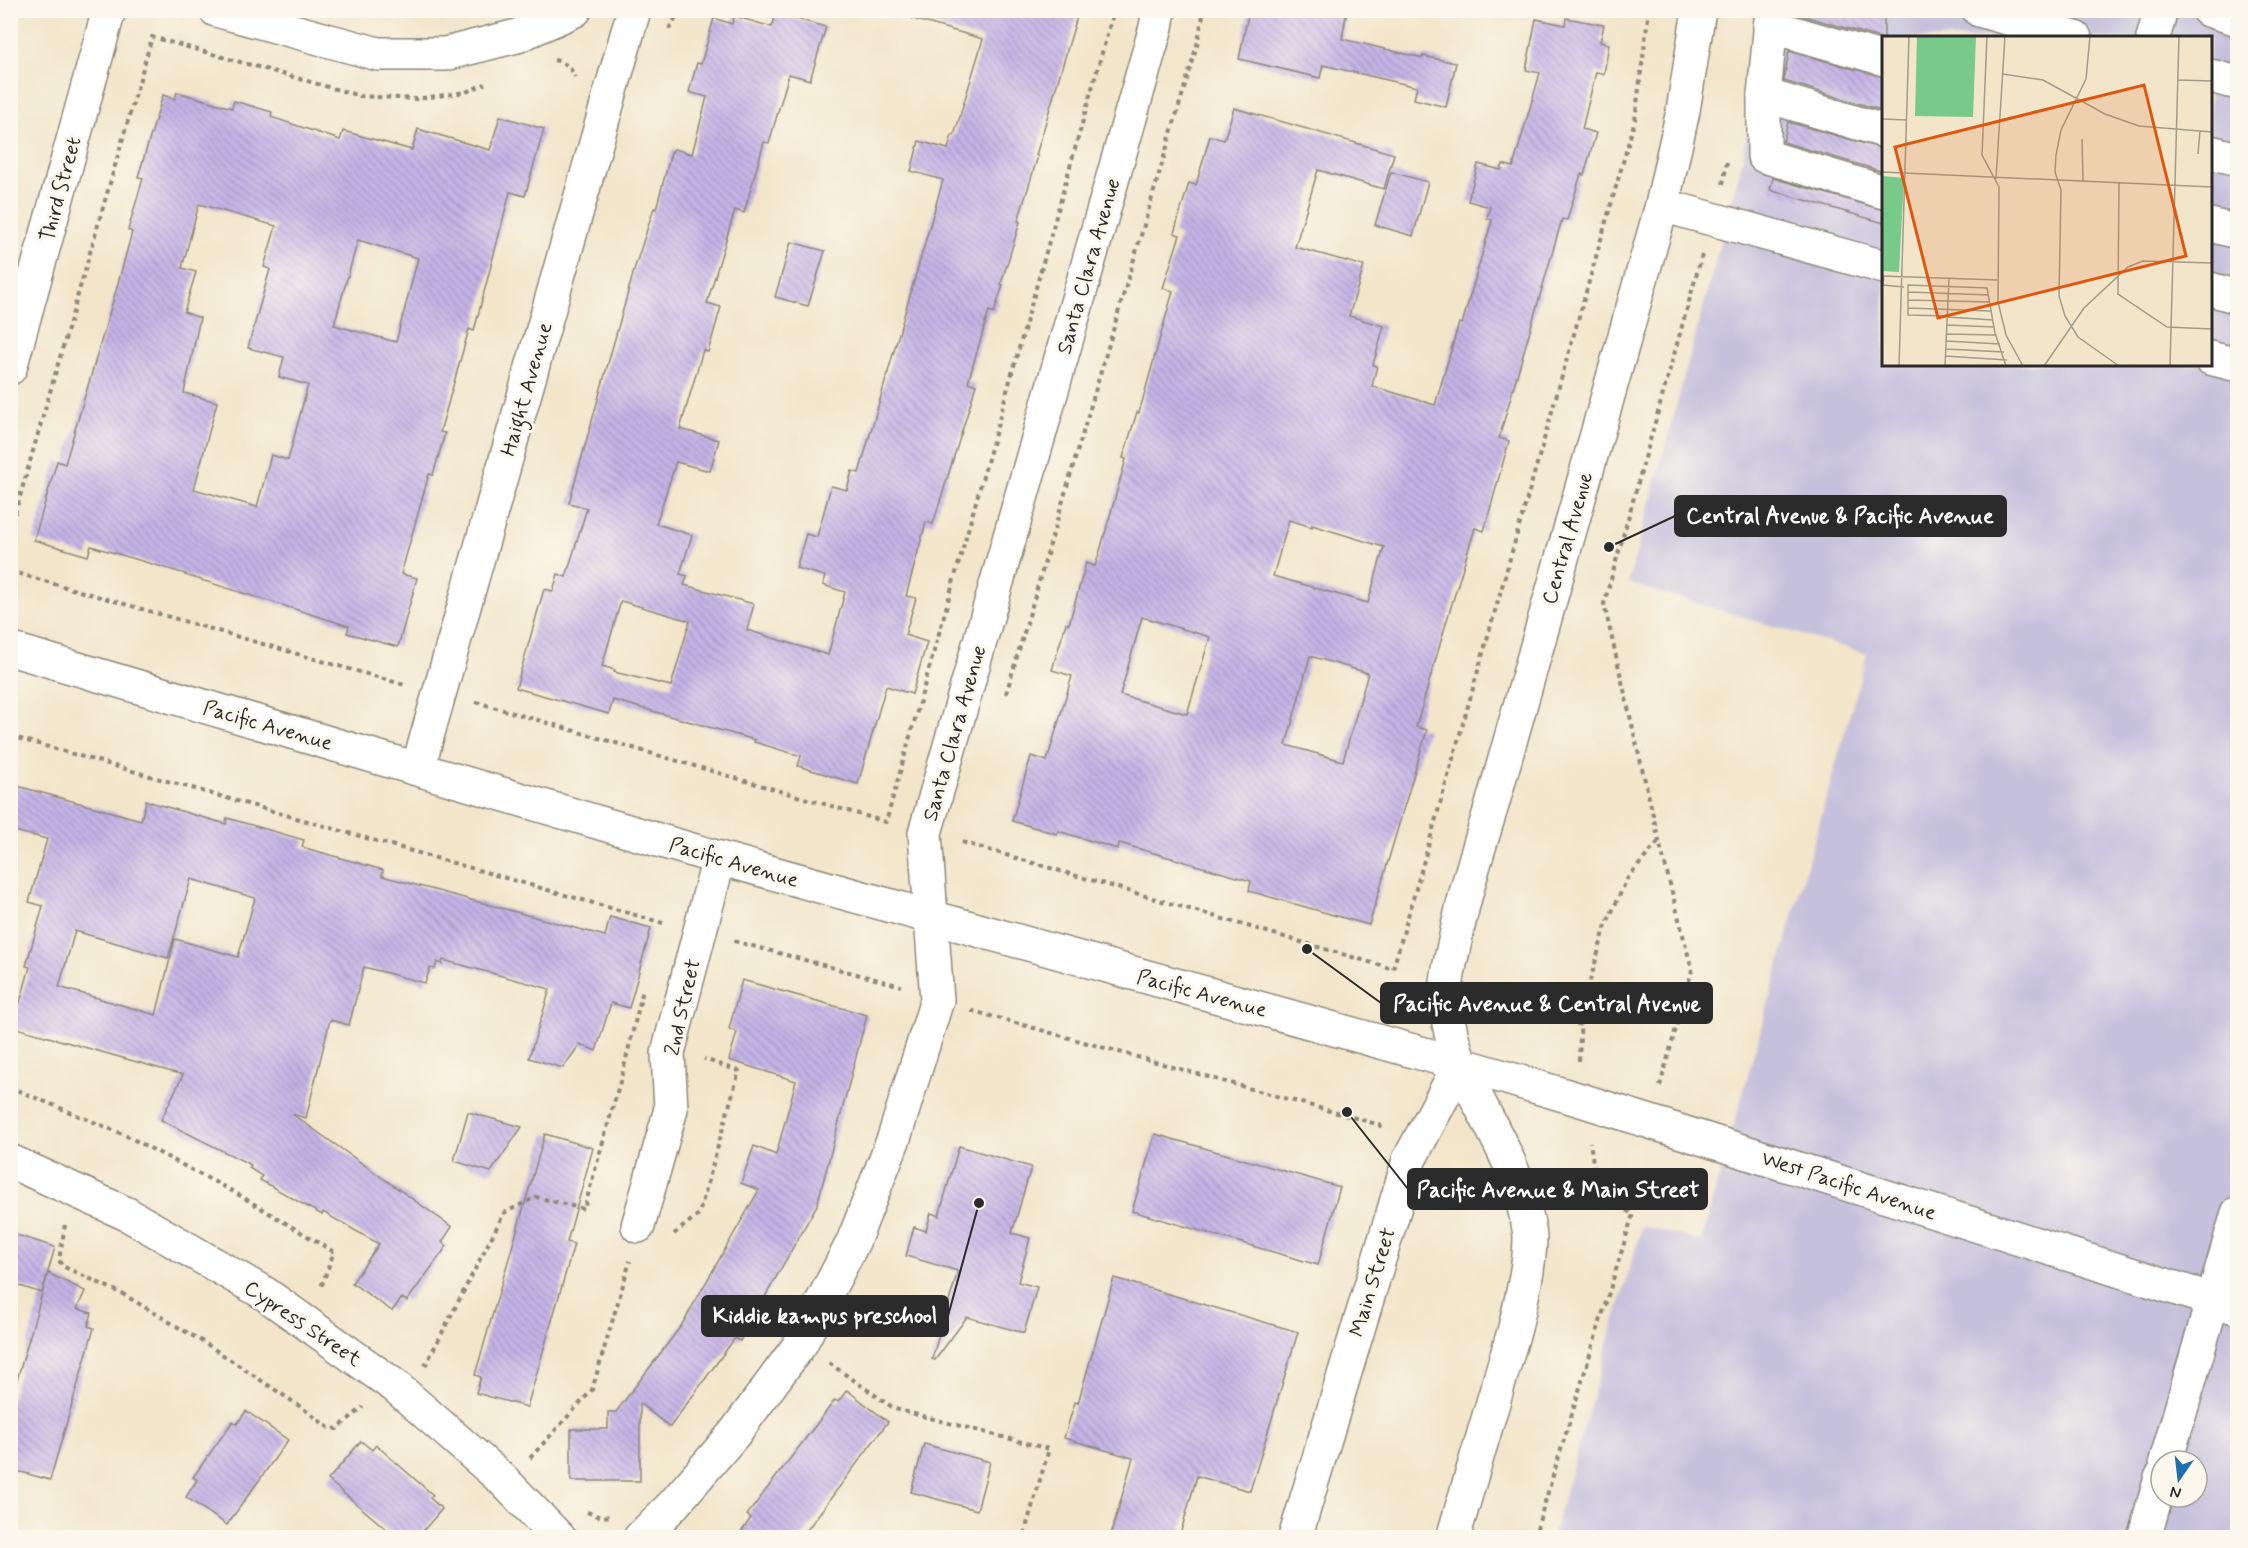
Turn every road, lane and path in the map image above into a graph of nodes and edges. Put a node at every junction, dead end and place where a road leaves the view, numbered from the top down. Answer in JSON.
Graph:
{"nodes":[{"id":1,"x":109,"y":10,"type":"edge"},
{"id":2,"x":216,"y":10,"type":"edge"},
{"id":3,"x":575,"y":10,"type":"edge"},
{"id":4,"x":633,"y":10,"type":"edge"},
{"id":5,"x":680,"y":10,"type":"edge"},
{"id":6,"x":1114,"y":10,"type":"edge"},
{"id":7,"x":1159,"y":10,"type":"edge"},
{"id":8,"x":1204,"y":10,"type":"edge"},
{"id":9,"x":1649,"y":10,"type":"edge"},
{"id":10,"x":1700,"y":10,"type":"edge"},
{"id":11,"x":1979,"y":10,"type":"edge"},
{"id":12,"x":2161,"y":10,"type":"edge"},
{"id":13,"x":2208,"y":10,"type":"edge"},
{"id":14,"x":1771,"y":18,"type":"edge"},
{"id":15,"x":2238,"y":19,"type":"edge"},
{"id":16,"x":669,"y":30,"type":"dead end"},
{"id":17,"x":2068,"y":36,"type":"edge"},
{"id":18,"x":2154,"y":36,"type":"edge"},
{"id":19,"x":1882,"y":58,"type":"edge"},
{"id":20,"x":546,"y":60,"type":"dead end"},
{"id":21,"x":2212,"y":76,"type":"edge"},
{"id":22,"x":577,"y":80,"type":"dead end"},
{"id":23,"x":2238,"y":83,"type":"edge"},
{"id":24,"x":486,"y":84,"type":"dead end"},
{"id":25,"x":1764,"y":95,"type":"junction"},
{"id":26,"x":1882,"y":130,"type":"edge"},
{"id":27,"x":2212,"y":152,"type":"edge"},
{"id":28,"x":1728,"y":158,"type":"dead end"},
{"id":29,"x":2238,"y":159,"type":"edge"},
{"id":30,"x":1882,"y":191,"type":"edge"},
{"id":31,"x":1662,"y":205,"type":"junction"},
{"id":32,"x":1712,"y":219,"type":"junction"},
{"id":33,"x":2212,"y":225,"type":"edge"},
{"id":34,"x":2238,"y":232,"type":"edge"},
{"id":35,"x":1882,"y":266,"type":"edge"},
{"id":36,"x":2212,"y":289,"type":"edge"},
{"id":37,"x":2238,"y":297,"type":"edge"},
{"id":38,"x":2212,"y":358,"type":"edge"},
{"id":39,"x":2238,"y":365,"type":"edge"},
{"id":40,"x":10,"y":368,"type":"edge"},
{"id":41,"x":10,"y":531,"type":"edge"},
{"id":42,"x":10,"y":571,"type":"edge"},
{"id":43,"x":10,"y":649,"type":"edge"},
{"id":44,"x":407,"y":686,"type":"dead end"},
{"id":45,"x":479,"y":691,"type":"dead end"},
{"id":46,"x":1006,"y":695,"type":"dead end"},
{"id":47,"x":10,"y":736,"type":"edge"},
{"id":48,"x":418,"y":768,"type":"junction"},
{"id":49,"x":966,"y":832,"type":"dead end"},
{"id":50,"x":1659,"y":841,"type":"junction"},
{"id":51,"x":719,"y":858,"type":"junction"},
{"id":52,"x":932,"y":918,"type":"junction"},
{"id":53,"x":660,"y":934,"type":"dead end"},
{"id":54,"x":729,"y":940,"type":"dead end"},
{"id":55,"x":647,"y":980,"type":"dead end"},
{"id":56,"x":909,"y":988,"type":"dead end"},
{"id":57,"x":1490,"y":998,"type":"dead end"},
{"id":58,"x":970,"y":1023,"type":"dead end"},
{"id":59,"x":1581,"y":1025,"type":"junction"},
{"id":60,"x":695,"y":1057,"type":"dead end"},
{"id":61,"x":1578,"y":1063,"type":"dead end"},
{"id":62,"x":1460,"y":1064,"type":"junction"},
{"id":63,"x":10,"y":1090,"type":"edge"},
{"id":64,"x":1658,"y":1096,"type":"dead end"},
{"id":65,"x":1387,"y":1138,"type":"dead end"},
{"id":66,"x":10,"y":1161,"type":"edge"},
{"id":67,"x":1598,"y":1196,"type":"dead end"},
{"id":68,"x":2238,"y":1213,"type":"edge"},
{"id":69,"x":62,"y":1218,"type":"dead end"},
{"id":70,"x":637,"y":1233,"type":"junction"},
{"id":71,"x":318,"y":1293,"type":"dead end"},
{"id":72,"x":2225,"y":1304,"type":"edge"},
{"id":73,"x":834,"y":1353,"type":"dead end"},
{"id":74,"x":829,"y":1362,"type":"junction"},
{"id":75,"x":423,"y":1369,"type":"dead end"},
{"id":76,"x":822,"y":1372,"type":"dead end"},
{"id":77,"x":367,"y":1404,"type":"dead end"},
{"id":78,"x":2171,"y":1449,"type":"edge"},
{"id":79,"x":535,"y":1467,"type":"dead end"},
{"id":80,"x":2152,"y":1509,"type":"edge"},
{"id":81,"x":582,"y":1510,"type":"dead end"},
{"id":82,"x":629,"y":1527,"type":"edge"},
{"id":83,"x":559,"y":1538,"type":"edge"},
{"id":84,"x":1023,"y":1538,"type":"edge"},
{"id":85,"x":1295,"y":1538,"type":"edge"},
{"id":86,"x":1453,"y":1538,"type":"edge"},
{"id":87,"x":1534,"y":1538,"type":"edge"},
{"id":88,"x":2144,"y":1538,"type":"edge"}],
"edges":[{"from":1,"to":40,"type":"street","name":"Third Street"},
{"from":2,"to":3,"type":"street"},
{"from":4,"to":48,"type":"street","name":"Haight Avenue"},
{"from":5,"to":16,"type":"path"},
{"from":6,"to":45,"type":"path"},
{"from":7,"to":52,"type":"street","name":"Santa Clara Avenue"},
{"from":8,"to":46,"type":"path"},
{"from":9,"to":49,"type":"path"},
{"from":10,"to":31,"type":"street","name":"Central Avenue"},
{"from":11,"to":17,"type":"street"},
{"from":12,"to":18,"type":"street"},
{"from":13,"to":15,"type":"street"},
{"from":14,"to":19,"type":"street"},
{"from":14,"to":25,"type":"street"},
{"from":20,"to":22,"type":"path"},
{"from":21,"to":23,"type":"street"},
{"from":24,"to":41,"type":"path"},
{"from":25,"to":26,"type":"street"},
{"from":25,"to":30,"type":"street"},
{"from":27,"to":29,"type":"street"},
{"from":28,"to":32,"type":"path"},
{"from":31,"to":32,"type":"street"},
{"from":31,"to":62,"type":"street","name":"Central Avenue"},
{"from":32,"to":35,"type":"street"},
{"from":32,"to":50,"type":"path"},
{"from":33,"to":34,"type":"street"},
{"from":36,"to":37,"type":"street"},
{"from":38,"to":39,"type":"street"},
{"from":42,"to":44,"type":"path"},
{"from":43,"to":48,"type":"street","name":"Pacific Avenue"},
{"from":47,"to":53,"type":"path"},
{"from":48,"to":51,"type":"street","name":"Pacific Avenue"},
{"from":50,"to":59,"type":"path"},
{"from":50,"to":64,"type":"path"},
{"from":51,"to":52,"type":"street","name":"Pacific Avenue"},
{"from":51,"to":70,"type":"street","name":"2nd Street"},
{"from":52,"to":62,"type":"street","name":"Pacific Avenue"},
{"from":52,"to":82,"type":"street","name":"Santa Clara Avenue"},
{"from":54,"to":56,"type":"path"},
{"from":55,"to":75,"type":"path"},
{"from":57,"to":59,"type":"path"},
{"from":58,"to":65,"type":"path"},
{"from":59,"to":61,"type":"path"},
{"from":60,"to":70,"type":"path"},
{"from":62,"to":72,"type":"street","name":"West Pacific Avenue"},
{"from":62,"to":85,"type":"street","name":"Main Street"},
{"from":62,"to":86,"type":"street"},
{"from":63,"to":71,"type":"path"},
{"from":66,"to":83,"type":"street","name":"Cypress Street"},
{"from":67,"to":87,"type":"path"},
{"from":68,"to":72,"type":"street"},
{"from":69,"to":77,"type":"path"},
{"from":70,"to":79,"type":"path"},
{"from":72,"to":78,"type":"street"},
{"from":73,"to":74,"type":"path"},
{"from":74,"to":76,"type":"path"},
{"from":74,"to":84,"type":"path"},
{"from":80,"to":88,"type":"street"},
{"from":81,"to":82,"type":"path"}]}
